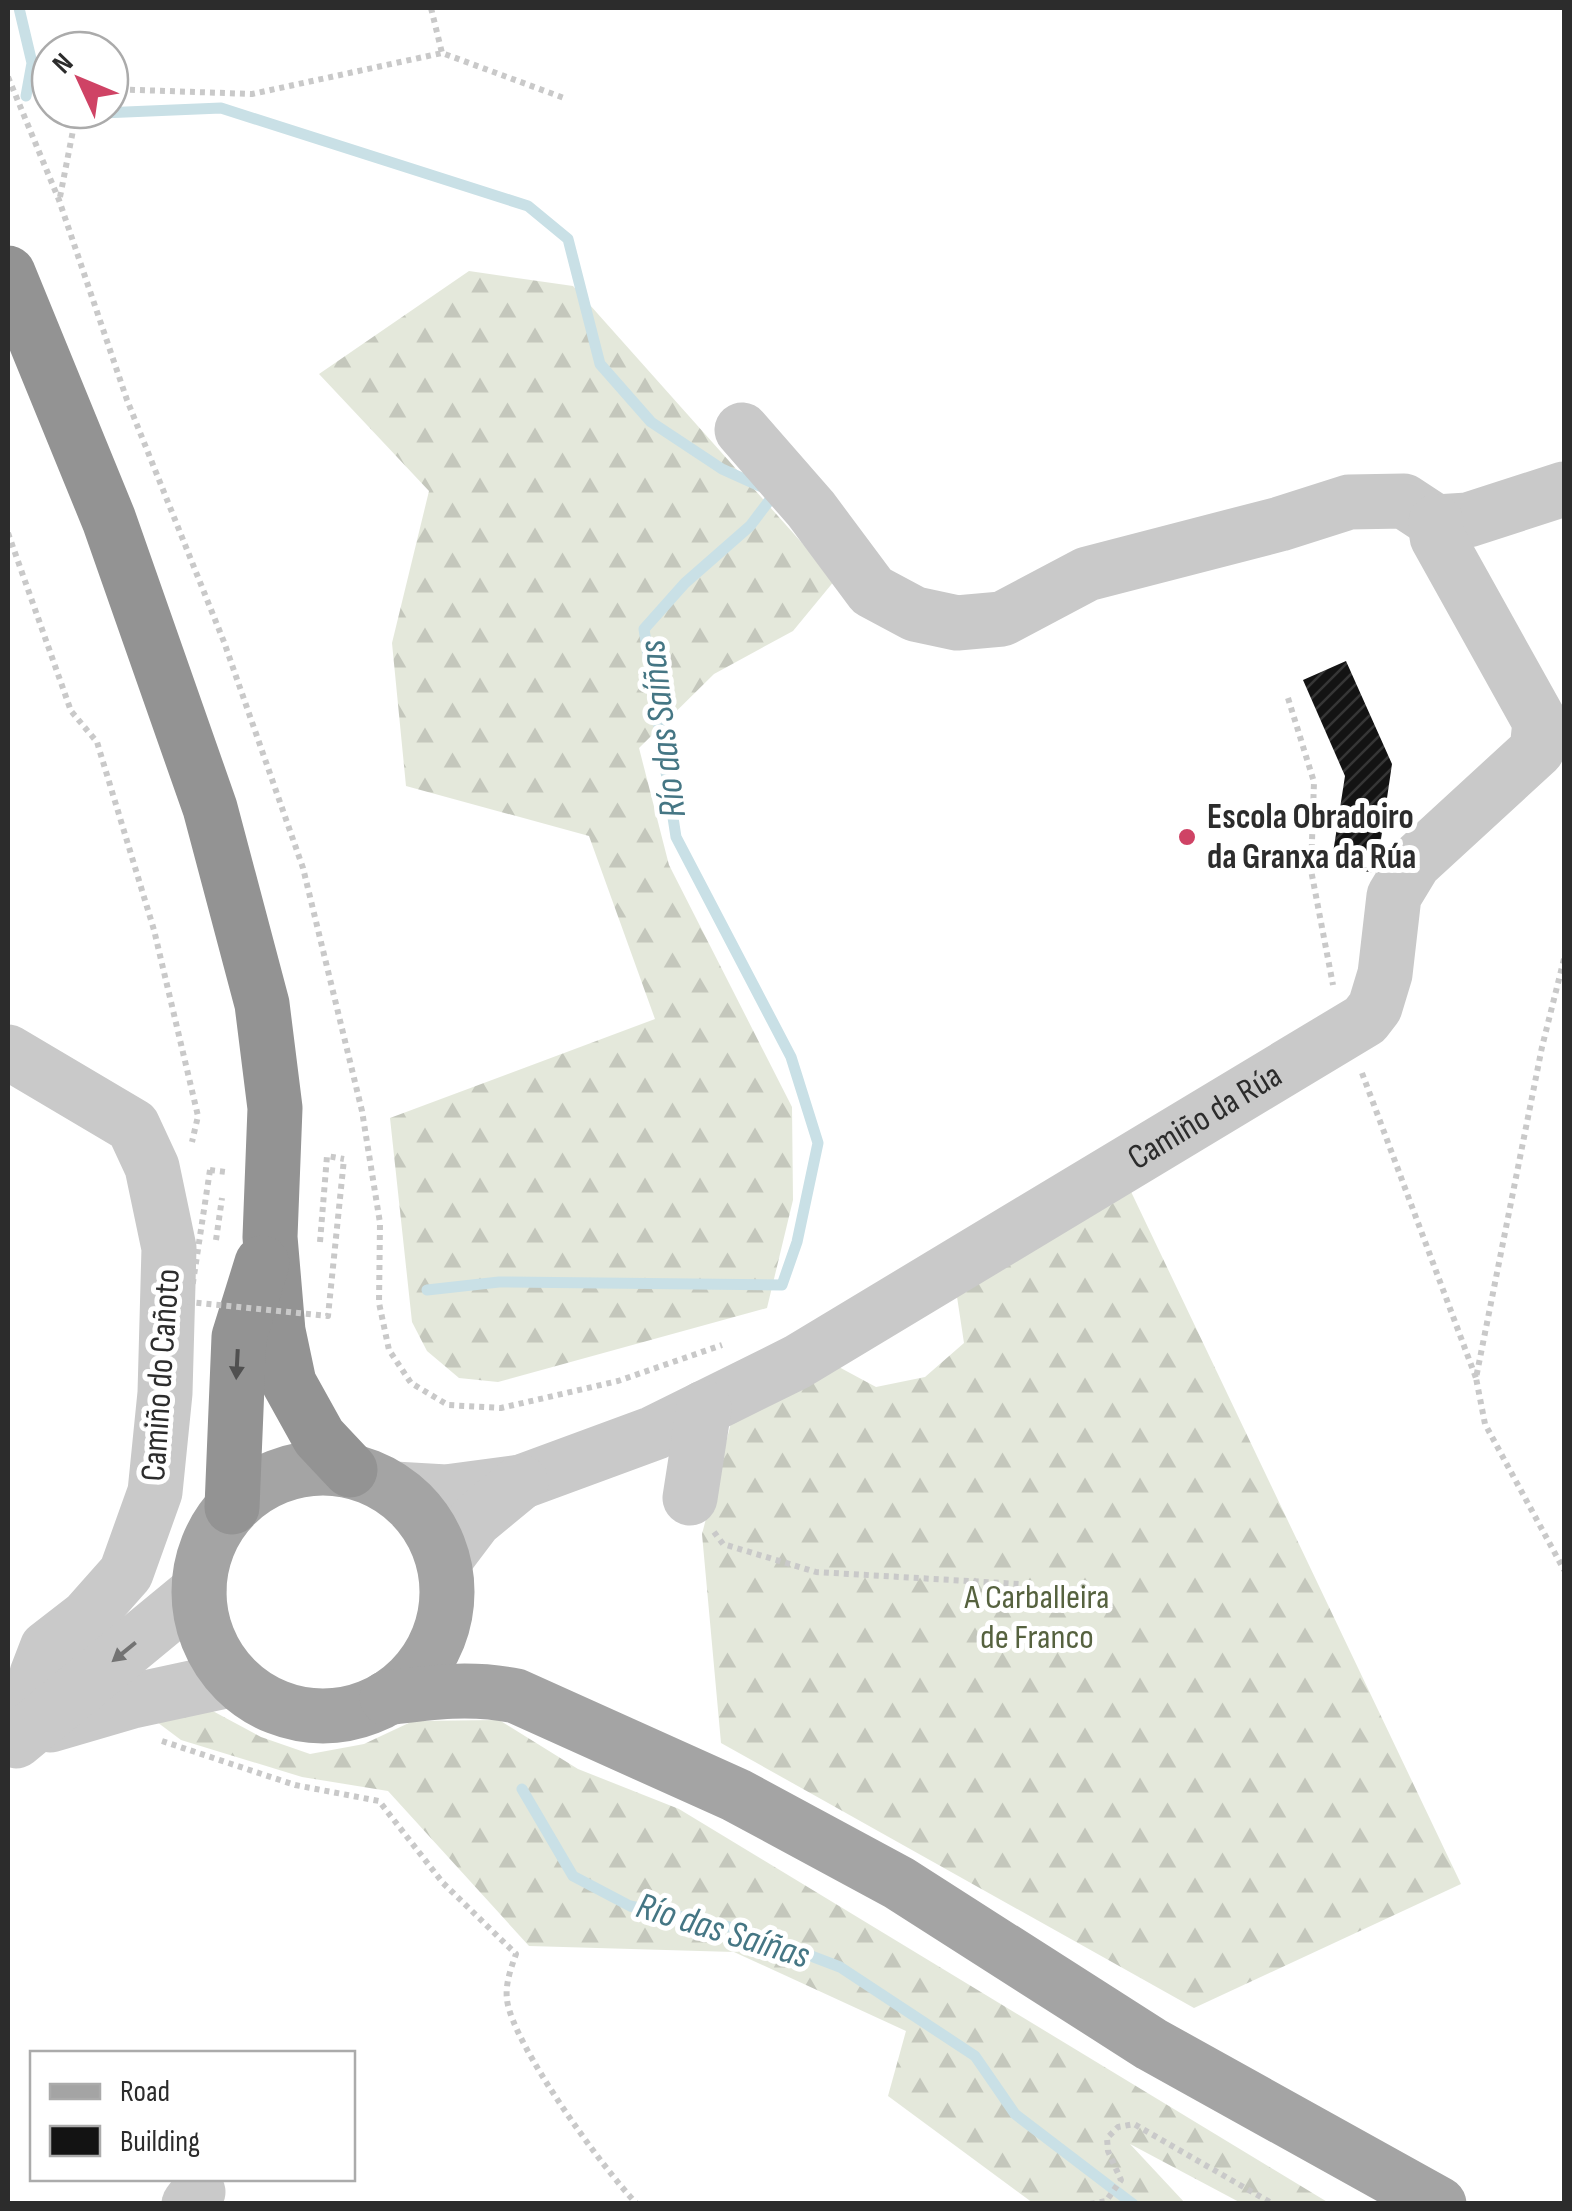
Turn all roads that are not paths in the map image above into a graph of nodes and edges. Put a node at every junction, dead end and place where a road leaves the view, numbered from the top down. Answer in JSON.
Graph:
{"nodes":[{"id":1,"x":8,"y":273,"type":"edge"},
{"id":2,"x":742,"y":430,"type":"dead end"},
{"id":3,"x":1564,"y":490,"type":"edge"},
{"id":4,"x":1436,"y":522,"type":"junction"},
{"id":5,"x":8,"y":1052,"type":"edge"},
{"id":6,"x":294,"y":1246,"type":"junction"},
{"id":7,"x":704,"y":1408,"type":"junction"},
{"id":8,"x":372,"y":1480,"type":"junction"},
{"id":9,"x":521,"y":1482,"type":"junction"},
{"id":10,"x":690,"y":1498,"type":"road end"},
{"id":11,"x":232,"y":1507,"type":"junction"},
{"id":12,"x":445,"y":1587,"type":"junction"},
{"id":13,"x":199,"y":1590,"type":"junction"},
{"id":14,"x":234,"y":1679,"type":"junction"},
{"id":15,"x":516,"y":1696,"type":"junction"},
{"id":16,"x":387,"y":1698,"type":"junction"},
{"id":17,"x":15,"y":1742,"type":"edge"},
{"id":18,"x":1439,"y":2204,"type":"edge"}],
"edges":[{"from":1,"to":6,"type":"highway"},
{"from":2,"to":4,"type":"street"},
{"from":3,"to":4,"type":"street"},
{"from":4,"to":7,"type":"street","name":"Camiño da Rúa"},
{"from":5,"to":17,"type":"street","name":"Camiño do Cañoto"},
{"from":6,"to":8,"type":"highway"},
{"from":6,"to":11,"type":"highway","one_way":true},
{"from":7,"to":9,"type":"street","name":"Camiño da Rúa"},
{"from":7,"to":10,"type":"street"},
{"from":8,"to":9,"type":"street"},
{"from":8,"to":11,"type":"main road"},
{"from":8,"to":12,"type":"main road"},
{"from":9,"to":12,"type":"street"},
{"from":11,"to":13,"type":"main road"},
{"from":12,"to":15,"type":"main road"},
{"from":12,"to":16,"type":"main road"},
{"from":13,"to":14,"type":"main road"},
{"from":13,"to":17,"type":"street","one_way":true},
{"from":14,"to":16,"type":"main road"},
{"from":14,"to":17,"type":"street"},
{"from":15,"to":16,"type":"main road"},
{"from":15,"to":18,"type":"main road"}]}
